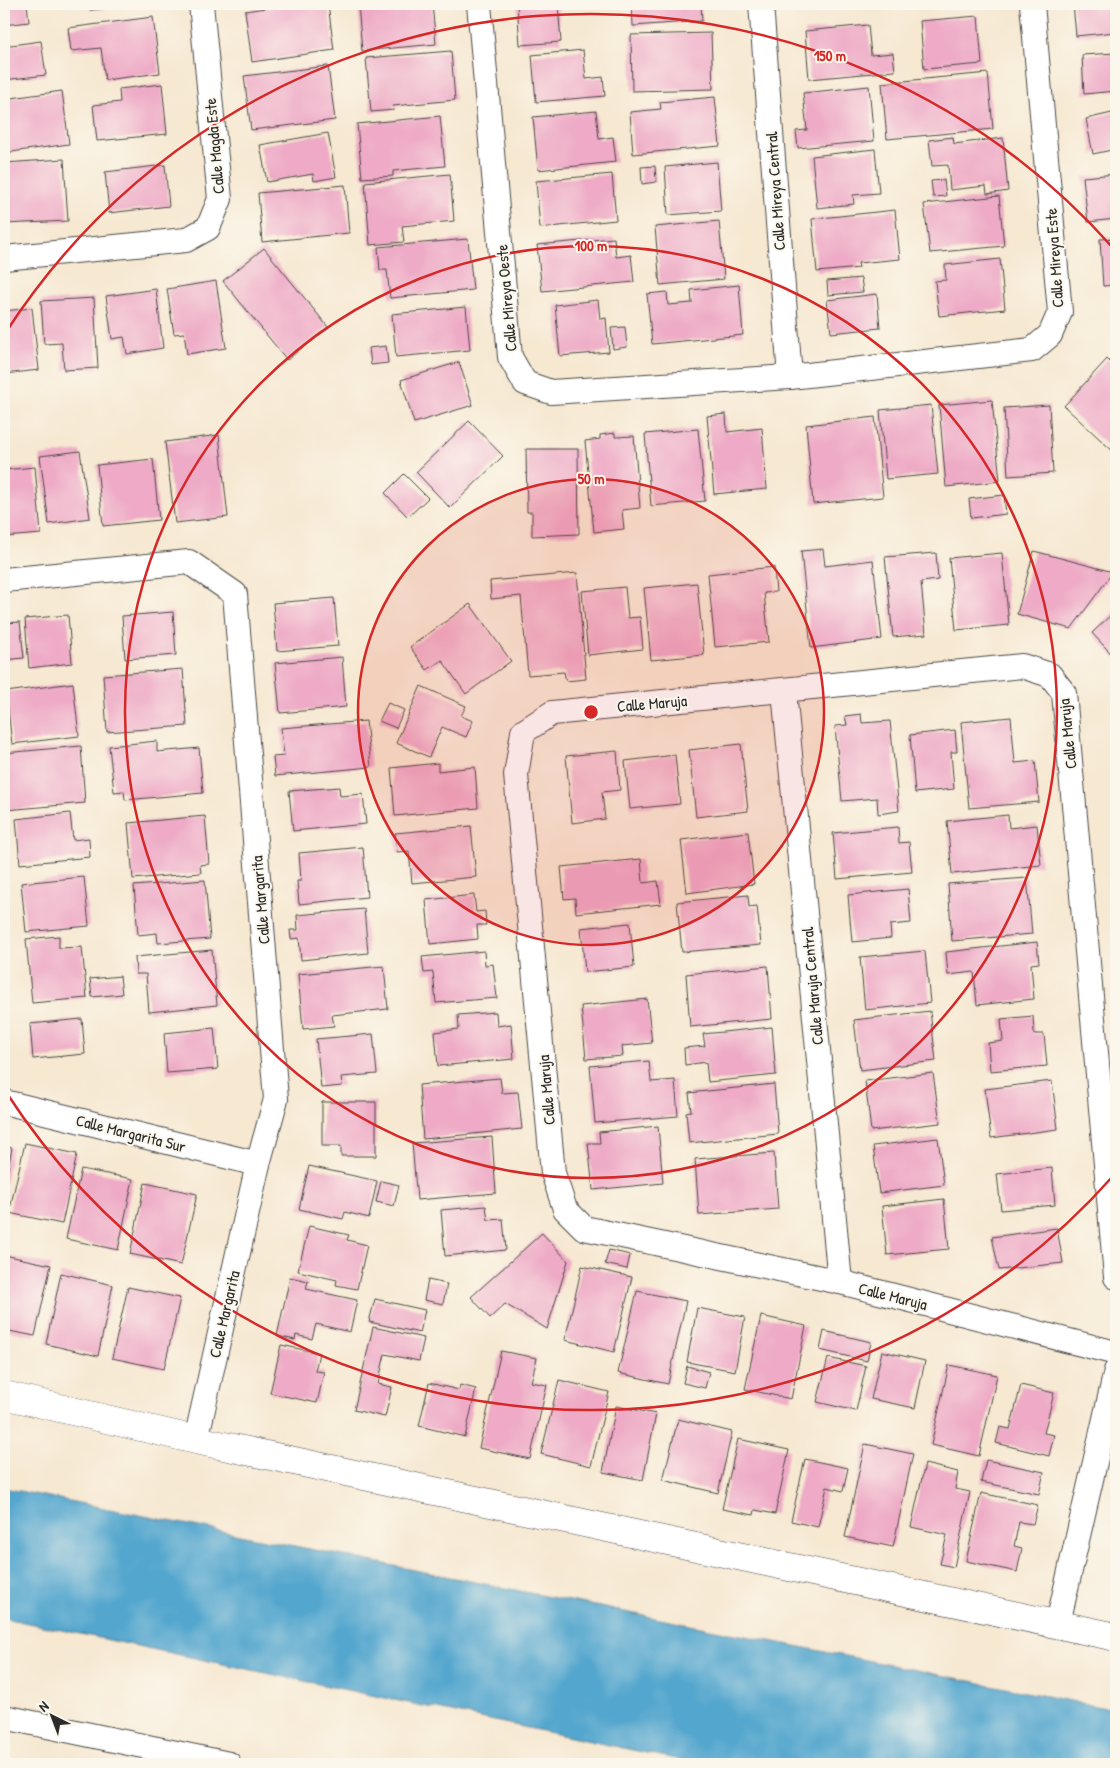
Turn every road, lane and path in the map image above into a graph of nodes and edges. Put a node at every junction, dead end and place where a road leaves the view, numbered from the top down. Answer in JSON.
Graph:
{"nodes":[{"id":1,"x":201,"y":4,"type":"edge"},
{"id":2,"x":479,"y":4,"type":"edge"},
{"id":3,"x":761,"y":4,"type":"edge"},
{"id":4,"x":1032,"y":4,"type":"edge"},
{"id":5,"x":4,"y":258,"type":"edge"},
{"id":6,"x":790,"y":377,"type":"junction"},
{"id":7,"x":4,"y":580,"type":"edge"},
{"id":8,"x":784,"y":691,"type":"junction"},
{"id":9,"x":4,"y":1095,"type":"edge"},
{"id":10,"x":258,"y":1164,"type":"junction"},
{"id":11,"x":1116,"y":1276,"type":"edge"},
{"id":12,"x":840,"y":1282,"type":"junction"},
{"id":13,"x":1116,"y":1353,"type":"edge"},
{"id":14,"x":1116,"y":1371,"type":"edge"},
{"id":15,"x":4,"y":1395,"type":"edge"},
{"id":16,"x":196,"y":1440,"type":"junction"},
{"id":17,"x":1058,"y":1623,"type":"junction"},
{"id":18,"x":1116,"y":1637,"type":"edge"},
{"id":19,"x":4,"y":1717,"type":"edge"},
{"id":20,"x":229,"y":1764,"type":"edge"}],
"edges":[{"from":1,"to":5,"type":"street","name":"Calle Magda Este"},
{"from":2,"to":6,"type":"street","name":"Calle Mireya Oeste"},
{"from":3,"to":6,"type":"street","name":"Calle Mireya Central"},
{"from":4,"to":6,"type":"street","name":"Calle Mireya Este"},
{"from":7,"to":10,"type":"street","name":"Calle Margarita"},
{"from":8,"to":11,"type":"street","name":"Calle Maruja"},
{"from":8,"to":12,"type":"street","name":"Calle Maruja Central"},
{"from":8,"to":12,"type":"street","name":"Calle Maruja"},
{"from":9,"to":10,"type":"street","name":"Calle Margarita Sur"},
{"from":10,"to":16,"type":"street","name":"Calle Margarita"},
{"from":12,"to":13,"type":"street","name":"Calle Maruja"},
{"from":14,"to":17,"type":"street"},
{"from":15,"to":16,"type":"street"},
{"from":16,"to":17,"type":"street"},
{"from":17,"to":18,"type":"street"},
{"from":19,"to":20,"type":"street"}]}
